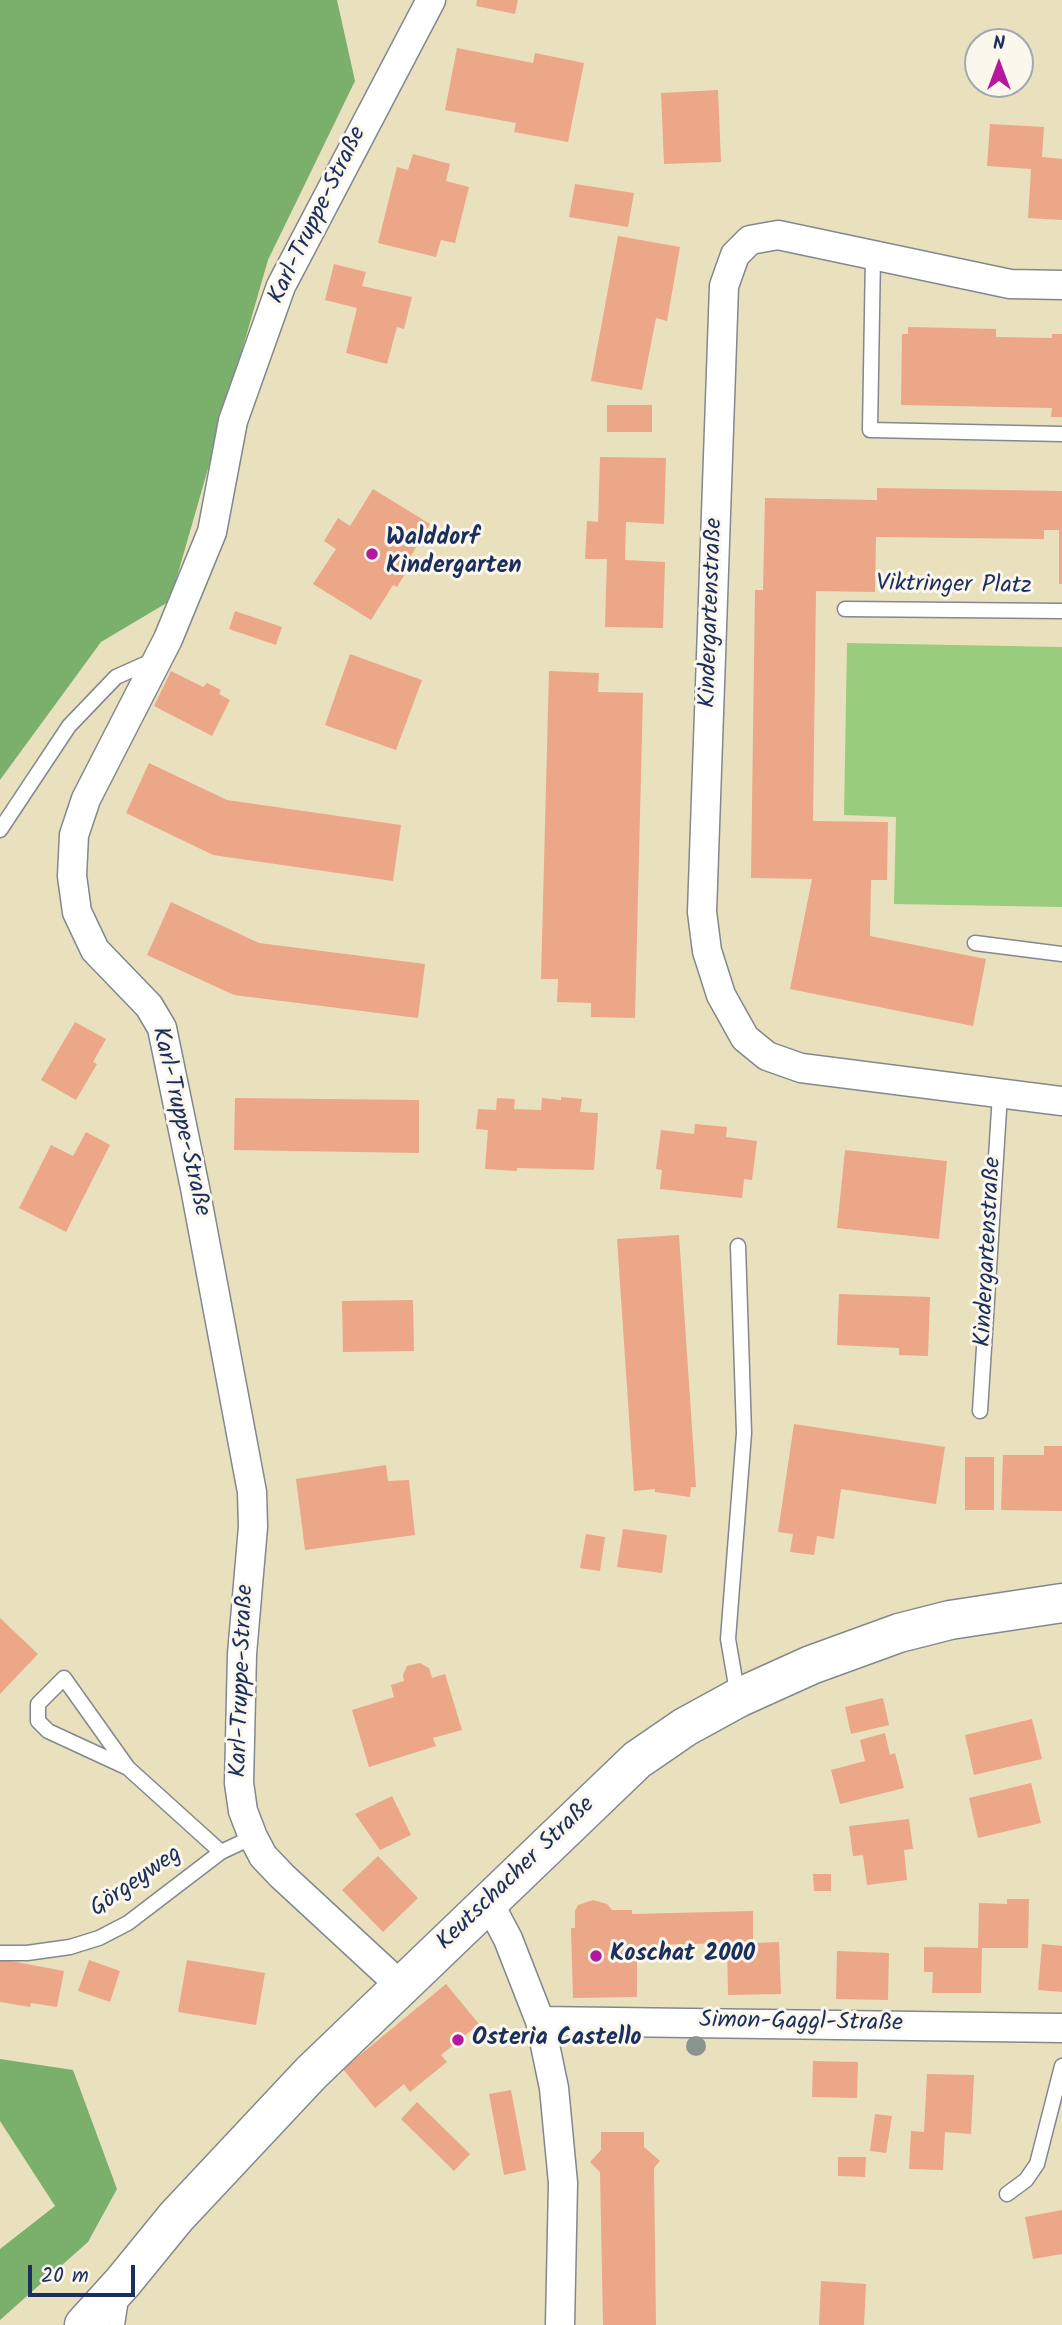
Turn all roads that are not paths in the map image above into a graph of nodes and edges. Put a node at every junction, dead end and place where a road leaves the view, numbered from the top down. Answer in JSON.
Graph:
{"nodes":[{"id":1,"x":430,"y":0,"type":"edge"},
{"id":2,"x":873,"y":255,"type":"junction"},
{"id":3,"x":1062,"y":285,"type":"edge"},
{"id":4,"x":1062,"y":434,"type":"edge"},
{"id":5,"x":845,"y":609,"type":"dead end"},
{"id":6,"x":1062,"y":611,"type":"edge"},
{"id":7,"x":159,"y":658,"type":"junction"},
{"id":8,"x":0,"y":830,"type":"edge"},
{"id":9,"x":975,"y":943,"type":"dead end"},
{"id":10,"x":1062,"y":954,"type":"edge"},
{"id":11,"x":1000,"y":1094,"type":"junction"},
{"id":12,"x":1062,"y":1101,"type":"edge"},
{"id":13,"x":738,"y":1246,"type":"dead end"},
{"id":14,"x":980,"y":1411,"type":"dead end"},
{"id":15,"x":1062,"y":1603,"type":"edge"},
{"id":16,"x":738,"y":1698,"type":"junction"},
{"id":17,"x":128,"y":1768,"type":"junction"},
{"id":18,"x":253,"y":1837,"type":"junction"},
{"id":19,"x":220,"y":1852,"type":"junction"},
{"id":20,"x":489,"y":1903,"type":"junction"},
{"id":21,"x":0,"y":1953,"type":"edge"},
{"id":22,"x":401,"y":1986,"type":"junction"},
{"id":23,"x":540,"y":2021,"type":"junction"},
{"id":24,"x":1062,"y":2028,"type":"edge"},
{"id":25,"x":1062,"y":2066,"type":"edge"},
{"id":26,"x":1007,"y":2194,"type":"dead end"},
{"id":27,"x":123,"y":2283,"type":"junction"},
{"id":28,"x":84,"y":2325,"type":"edge"},
{"id":29,"x":117,"y":2325,"type":"edge"},
{"id":30,"x":560,"y":2325,"type":"edge"}],
"edges":[{"from":1,"to":7,"type":"street","name":"Karl-Truppe-Straße"},
{"from":2,"to":3,"type":"street","name":"Kindergartenstraße"},
{"from":2,"to":4,"type":"lane"},
{"from":2,"to":11,"type":"street","name":"Kindergartenstraße"},
{"from":5,"to":6,"type":"lane","name":"Viktringer Platz"},
{"from":7,"to":8,"type":"lane"},
{"from":7,"to":18,"type":"street","name":"Karl-Truppe-Straße"},
{"from":9,"to":10,"type":"lane"},
{"from":11,"to":12,"type":"street","name":"Kindergartenstraße"},
{"from":11,"to":14,"type":"lane","name":"Kindergartenstraße"},
{"from":13,"to":16,"type":"lane"},
{"from":15,"to":16,"type":"main road","name":"Keutschacher Straße"},
{"from":16,"to":20,"type":"main road","name":"Keutschacher Straße"},
{"from":17,"to":17,"type":"lane"},
{"from":17,"to":19,"type":"lane"},
{"from":18,"to":19,"type":"lane","name":"Görgeyweg"},
{"from":18,"to":22,"type":"street","name":"Karl-Truppe-Straße"},
{"from":19,"to":21,"type":"lane","name":"Görgeyweg"},
{"from":20,"to":22,"type":"main road","name":"Keutschacher Straße"},
{"from":20,"to":23,"type":"street"},
{"from":22,"to":27,"type":"main road","name":"Keutschacher Straße"},
{"from":23,"to":24,"type":"street","name":"Simon-Gaggl-Straße"},
{"from":23,"to":30,"type":"street"},
{"from":25,"to":26,"type":"lane"},
{"from":27,"to":28,"type":"main road","name":"Keutschacher Straße"},
{"from":27,"to":29,"type":"lane"}]}
